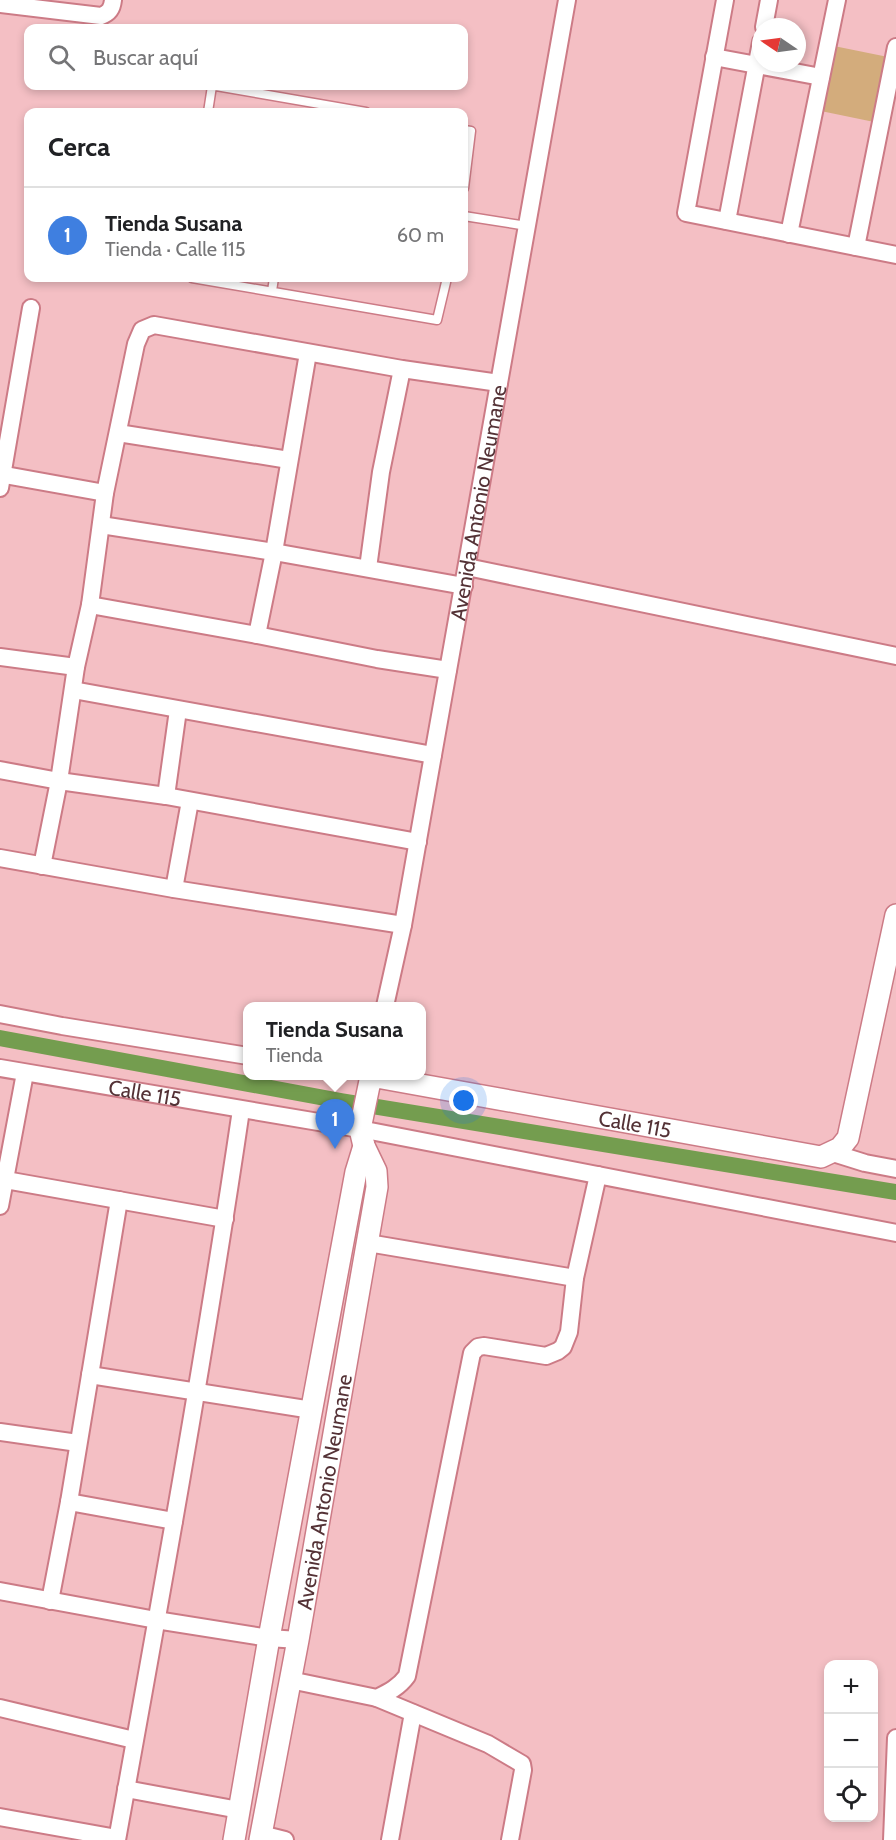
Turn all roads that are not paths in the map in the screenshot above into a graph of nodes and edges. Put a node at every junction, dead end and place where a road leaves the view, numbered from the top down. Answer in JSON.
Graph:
{"nodes":[{"id":1,"x":113,"y":0,"type":"edge"},
{"id":2,"x":567,"y":0,"type":"edge"},
{"id":3,"x":725,"y":0,"type":"edge"},
{"id":4,"x":769,"y":0,"type":"edge"},
{"id":5,"x":837,"y":0,"type":"edge"},
{"id":6,"x":0,"y":4,"type":"edge"},
{"id":7,"x":766,"y":18,"type":"edge"},
{"id":8,"x":896,"y":47,"type":"edge"},
{"id":9,"x":714,"y":57,"type":"junction"},
{"id":10,"x":752,"y":64,"type":"edge"},
{"id":11,"x":756,"y":72,"type":"edge"},
{"id":12,"x":794,"y":72,"type":"edge"},
{"id":13,"x":820,"y":77,"type":"junction"},
{"id":14,"x":213,"y":90,"type":"edge"},
{"id":15,"x":238,"y":90,"type":"edge"},
{"id":16,"x":892,"y":91,"type":"edge"},
{"id":17,"x":303,"y":101,"type":"junction"},
{"id":18,"x":209,"y":108,"type":"edge"},
{"id":19,"x":302,"y":108,"type":"edge"},
{"id":20,"x":343,"y":108,"type":"edge"},
{"id":21,"x":468,"y":131,"type":"edge"},
{"id":22,"x":468,"y":155,"type":"edge"},
{"id":23,"x":468,"y":217,"type":"edge"},
{"id":24,"x":727,"y":221,"type":"junction"},
{"id":25,"x":527,"y":226,"type":"junction"},
{"id":26,"x":789,"y":234,"type":"junction"},
{"id":27,"x":856,"y":247,"type":"junction"},
{"id":28,"x":896,"y":255,"type":"edge"},
{"id":29,"x":217,"y":282,"type":"edge"},
{"id":30,"x":273,"y":282,"type":"edge"},
{"id":31,"x":446,"y":282,"type":"edge"},
{"id":32,"x":272,"y":291,"type":"junction"},
{"id":33,"x":31,"y":308,"type":"dead end"},
{"id":34,"x":308,"y":353,"type":"junction"},
{"id":35,"x":402,"y":369,"type":"junction"},
{"id":36,"x":499,"y":383,"type":"junction"},
{"id":37,"x":118,"y":433,"type":"junction"},
{"id":38,"x":289,"y":460,"type":"junction"},
{"id":39,"x":1,"y":479,"type":"edge"},
{"id":40,"x":105,"y":493,"type":"junction"},
{"id":41,"x":101,"y":525,"type":"junction"},
{"id":42,"x":274,"y":552,"type":"junction"},
{"id":43,"x":467,"y":567,"type":"junction"},
{"id":44,"x":368,"y":568,"type":"junction"},
{"id":45,"x":464,"y":586,"type":"junction"},
{"id":46,"x":90,"y":605,"type":"junction"},
{"id":47,"x":257,"y":635,"type":"junction"},
{"id":48,"x":896,"y":656,"type":"edge"},
{"id":49,"x":0,"y":657,"type":"edge"},
{"id":50,"x":76,"y":667,"type":"junction"},
{"id":51,"x":448,"y":670,"type":"junction"},
{"id":52,"x":73,"y":690,"type":"junction"},
{"id":53,"x":178,"y":710,"type":"junction"},
{"id":54,"x":433,"y":755,"type":"junction"},
{"id":55,"x":0,"y":770,"type":"edge"},
{"id":56,"x":59,"y":781,"type":"junction"},
{"id":57,"x":166,"y":796,"type":"junction"},
{"id":58,"x":190,"y":801,"type":"junction"},
{"id":59,"x":417,"y":842,"type":"junction"},
{"id":60,"x":0,"y":858,"type":"edge"},
{"id":61,"x":42,"y":866,"type":"junction"},
{"id":62,"x":174,"y":889,"type":"junction"},
{"id":63,"x":896,"y":915,"type":"edge"},
{"id":64,"x":403,"y":925,"type":"junction"},
{"id":65,"x":386,"y":1002,"type":"edge"},
{"id":66,"x":0,"y":1014,"type":"edge"},
{"id":67,"x":243,"y":1055,"type":"edge"},
{"id":68,"x":0,"y":1068,"type":"edge"},
{"id":69,"x":25,"y":1073,"type":"junction"},
{"id":70,"x":370,"y":1080,"type":"edge"},
{"id":71,"x":381,"y":1080,"type":"edge"},
{"id":72,"x":241,"y":1110,"type":"junction"},
{"id":73,"x":361,"y":1133,"type":"junction"},
{"id":74,"x":830,"y":1152,"type":"junction"},
{"id":75,"x":896,"y":1169,"type":"edge"},
{"id":76,"x":598,"y":1175,"type":"junction"},
{"id":77,"x":2,"y":1179,"type":"edge"},
{"id":78,"x":119,"y":1200,"type":"junction"},
{"id":79,"x":0,"y":1206,"type":"edge"},
{"id":80,"x":225,"y":1219,"type":"junction"},
{"id":81,"x":896,"y":1233,"type":"edge"},
{"id":82,"x":368,"y":1243,"type":"junction"},
{"id":83,"x":575,"y":1278,"type":"junction"},
{"id":84,"x":90,"y":1375,"type":"junction"},
{"id":85,"x":196,"y":1392,"type":"junction"},
{"id":86,"x":312,"y":1410,"type":"junction"},
{"id":87,"x":0,"y":1432,"type":"edge"},
{"id":88,"x":78,"y":1443,"type":"junction"},
{"id":89,"x":69,"y":1502,"type":"junction"},
{"id":90,"x":174,"y":1521,"type":"junction"},
{"id":91,"x":0,"y":1592,"type":"edge"},
{"id":92,"x":50,"y":1601,"type":"junction"},
{"id":93,"x":156,"y":1620,"type":"junction"},
{"id":94,"x":269,"y":1638,"type":"junction"},
{"id":95,"x":298,"y":1640,"type":"junction"},
{"id":96,"x":290,"y":1680,"type":"junction"},
{"id":97,"x":377,"y":1698,"type":"junction"},
{"id":98,"x":0,"y":1708,"type":"edge"},
{"id":99,"x":413,"y":1713,"type":"junction"},
{"id":100,"x":896,"y":1738,"type":"edge"},
{"id":101,"x":134,"y":1740,"type":"junction"},
{"id":102,"x":126,"y":1789,"type":"junction"},
{"id":103,"x":239,"y":1810,"type":"junction"},
{"id":104,"x":0,"y":1817,"type":"edge"},
{"id":105,"x":260,"y":1837,"type":"edge"},
{"id":106,"x":117,"y":1839,"type":"edge"},
{"id":107,"x":234,"y":1840,"type":"edge"},
{"id":108,"x":285,"y":1840,"type":"edge"},
{"id":109,"x":390,"y":1840,"type":"edge"},
{"id":110,"x":510,"y":1840,"type":"edge"},
{"id":111,"x":892,"y":1840,"type":"edge"}],
"edges":[{"from":1,"to":6,"type":"street"},
{"from":2,"to":25,"type":"street","name":"Avenida Antonio Neumane"},
{"from":3,"to":9,"type":"street"},
{"from":4,"to":7,"type":"street"},
{"from":5,"to":13,"type":"street"},
{"from":8,"to":16,"type":"street"},
{"from":9,"to":10,"type":"street"},
{"from":9,"to":24,"type":"street"},
{"from":11,"to":24,"type":"street"},
{"from":12,"to":13,"type":"street"},
{"from":13,"to":26,"type":"street"},
{"from":14,"to":18,"type":"lane"},
{"from":15,"to":17,"type":"lane"},
{"from":16,"to":27,"type":"street"},
{"from":17,"to":19,"type":"lane"},
{"from":17,"to":20,"type":"lane"},
{"from":21,"to":22,"type":"lane"},
{"from":23,"to":25,"type":"lane"},
{"from":24,"to":26,"type":"street"},
{"from":25,"to":36,"type":"street","name":"Avenida Antonio Neumane"},
{"from":26,"to":27,"type":"street"},
{"from":27,"to":28,"type":"street"},
{"from":29,"to":32,"type":"lane"},
{"from":30,"to":32,"type":"lane"},
{"from":31,"to":32,"type":"lane"},
{"from":33,"to":39,"type":"street"},
{"from":34,"to":35,"type":"street"},
{"from":34,"to":37,"type":"street"},
{"from":34,"to":38,"type":"street"},
{"from":35,"to":36,"type":"street"},
{"from":35,"to":44,"type":"street"},
{"from":36,"to":43,"type":"street","name":"Avenida Antonio Neumane"},
{"from":37,"to":38,"type":"street"},
{"from":37,"to":40,"type":"street"},
{"from":38,"to":42,"type":"street"},
{"from":39,"to":40,"type":"street"},
{"from":40,"to":41,"type":"street"},
{"from":41,"to":42,"type":"street"},
{"from":41,"to":46,"type":"street"},
{"from":42,"to":44,"type":"street"},
{"from":42,"to":47,"type":"street"},
{"from":43,"to":45,"type":"street","name":"Avenida Antonio Neumane"},
{"from":43,"to":48,"type":"street"},
{"from":44,"to":45,"type":"street"},
{"from":45,"to":51,"type":"street","name":"Avenida Antonio Neumane"},
{"from":46,"to":47,"type":"street"},
{"from":46,"to":50,"type":"street"},
{"from":47,"to":51,"type":"street"},
{"from":49,"to":50,"type":"street"},
{"from":50,"to":52,"type":"street"},
{"from":51,"to":54,"type":"street","name":"Avenida Antonio Neumane"},
{"from":52,"to":53,"type":"street"},
{"from":52,"to":56,"type":"street"},
{"from":53,"to":54,"type":"street"},
{"from":53,"to":57,"type":"street"},
{"from":54,"to":59,"type":"street","name":"Avenida Antonio Neumane"},
{"from":55,"to":56,"type":"street"},
{"from":56,"to":57,"type":"street"},
{"from":56,"to":61,"type":"street"},
{"from":57,"to":58,"type":"street"},
{"from":58,"to":59,"type":"street"},
{"from":58,"to":62,"type":"street"},
{"from":59,"to":64,"type":"street","name":"Avenida Antonio Neumane"},
{"from":60,"to":61,"type":"street"},
{"from":61,"to":62,"type":"street"},
{"from":62,"to":64,"type":"street"},
{"from":63,"to":74,"type":"street"},
{"from":64,"to":65,"type":"street","name":"Avenida Antonio Neumane"},
{"from":66,"to":67,"type":"street"},
{"from":68,"to":69,"type":"street","name":"Calle 115"},
{"from":69,"to":72,"type":"street","name":"Calle 115"},
{"from":69,"to":77,"type":"street"},
{"from":70,"to":73,"type":"street","name":"Avenida Antonio Neumane"},
{"from":71,"to":74,"type":"street","name":"Calle 115"},
{"from":72,"to":73,"type":"street","name":"Calle 115"},
{"from":72,"to":80,"type":"street"},
{"from":73,"to":76,"type":"street","name":"Calle 115"},
{"from":73,"to":82,"type":"street","name":"Avenida Antonio Neumane"},
{"from":73,"to":86,"type":"street","name":"Avenida Antonio Neumane"},
{"from":74,"to":75,"type":"street","name":"Calle 115"},
{"from":76,"to":81,"type":"street","name":"Calle 115"},
{"from":76,"to":83,"type":"street"},
{"from":77,"to":78,"type":"street"},
{"from":77,"to":79,"type":"street"},
{"from":78,"to":80,"type":"street"},
{"from":78,"to":84,"type":"street"},
{"from":80,"to":85,"type":"street"},
{"from":82,"to":83,"type":"street"},
{"from":82,"to":95,"type":"street","name":"Avenida Antonio Neumane"},
{"from":83,"to":97,"type":"street"},
{"from":84,"to":85,"type":"street"},
{"from":84,"to":88,"type":"street"},
{"from":85,"to":86,"type":"street"},
{"from":85,"to":90,"type":"street"},
{"from":86,"to":94,"type":"street","name":"Avenida Antonio Neumane"},
{"from":87,"to":88,"type":"street"},
{"from":88,"to":89,"type":"street"},
{"from":89,"to":90,"type":"street"},
{"from":89,"to":92,"type":"street"},
{"from":90,"to":93,"type":"street"},
{"from":91,"to":92,"type":"street"},
{"from":92,"to":93,"type":"street"},
{"from":93,"to":94,"type":"street"},
{"from":93,"to":101,"type":"street"},
{"from":94,"to":95,"type":"street"},
{"from":94,"to":103,"type":"street","name":"Avenida Antonio Neumane"},
{"from":95,"to":96,"type":"street","name":"Avenida Antonio Neumane"},
{"from":96,"to":97,"type":"street"},
{"from":96,"to":105,"type":"street","name":"Avenida Antonio Neumane"},
{"from":97,"to":99,"type":"street"},
{"from":98,"to":101,"type":"street"},
{"from":99,"to":109,"type":"street"},
{"from":99,"to":110,"type":"street"},
{"from":100,"to":111,"type":"street"},
{"from":101,"to":102,"type":"street"},
{"from":102,"to":103,"type":"street"},
{"from":102,"to":106,"type":"street"},
{"from":103,"to":107,"type":"street","name":"Avenida Antonio Neumane"},
{"from":104,"to":106,"type":"street"},
{"from":105,"to":108,"type":"street"}]}
